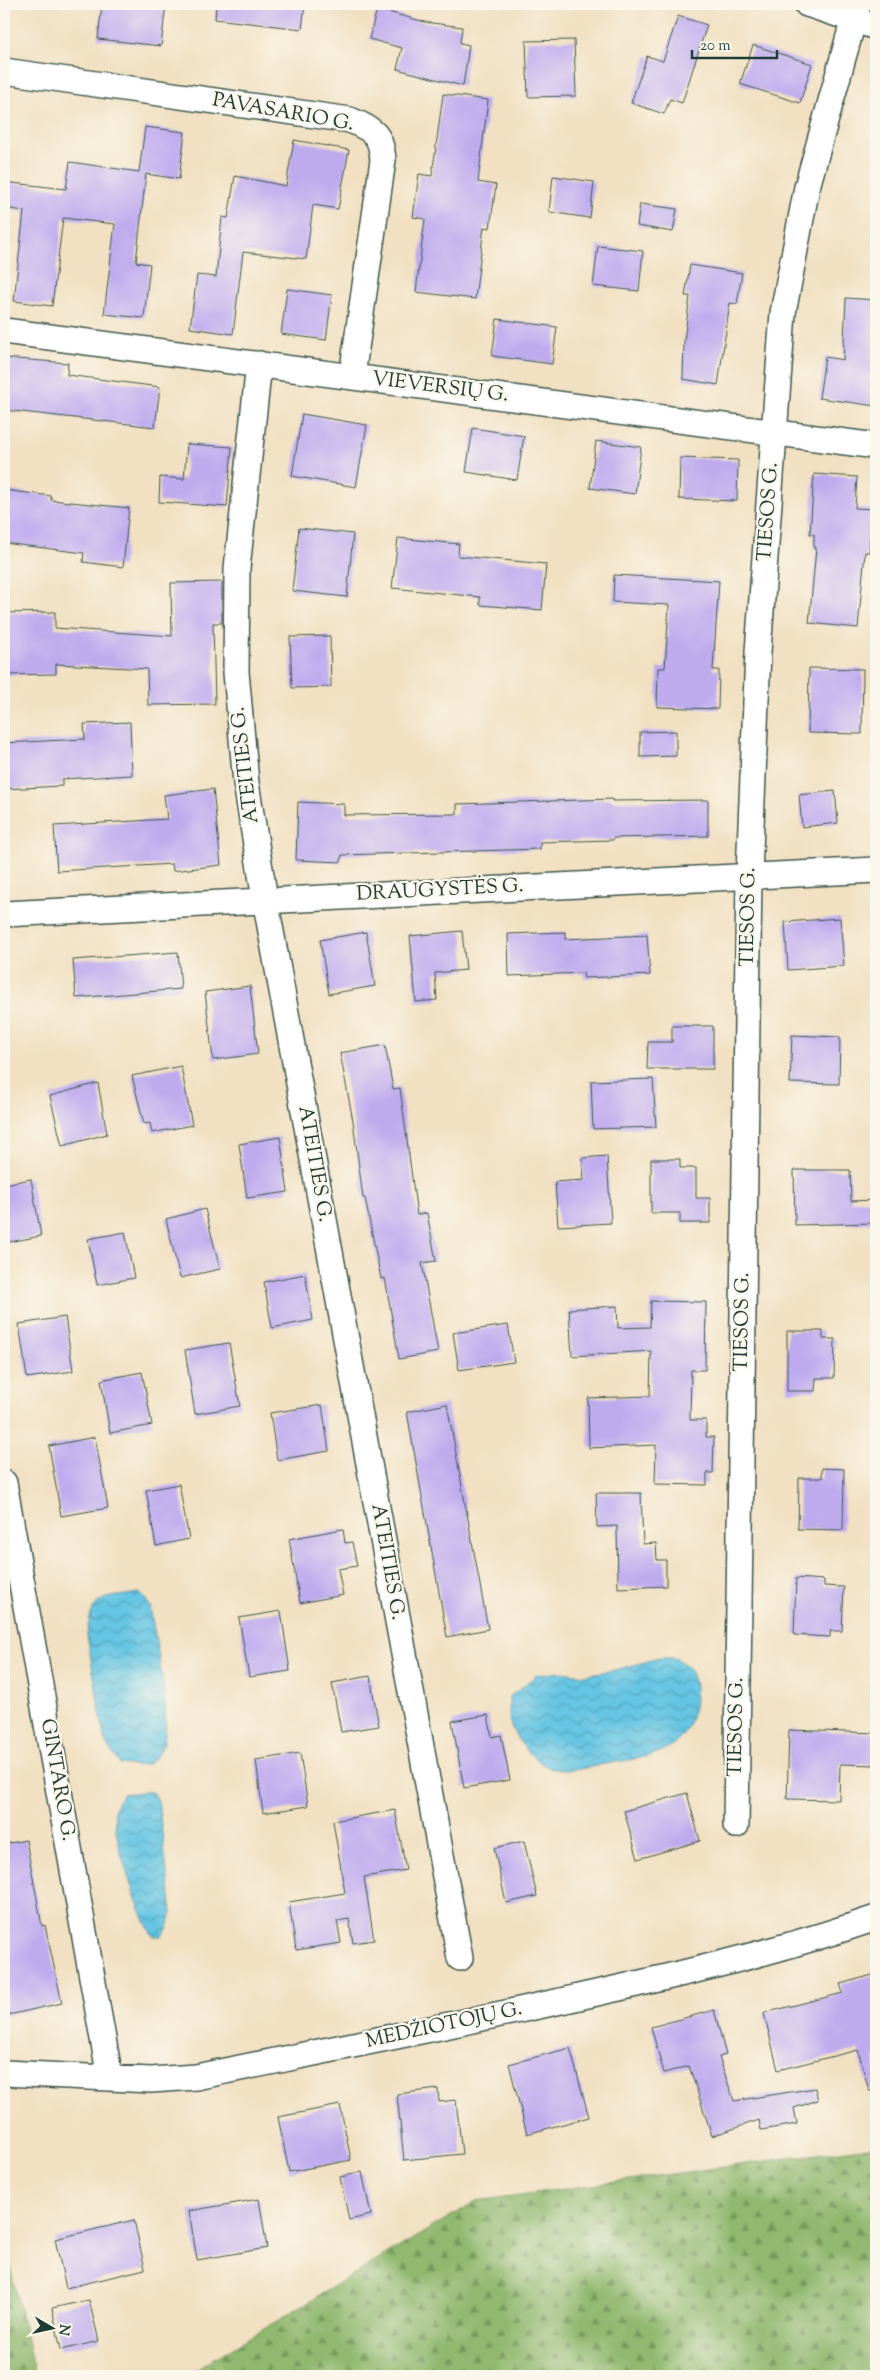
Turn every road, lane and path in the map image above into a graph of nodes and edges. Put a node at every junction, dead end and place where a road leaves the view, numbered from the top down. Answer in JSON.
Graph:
{"nodes":[{"id":1,"x":807,"y":4,"type":"edge"},
{"id":2,"x":863,"y":16,"type":"edge"},
{"id":3,"x":4,"y":71,"type":"edge"},
{"id":4,"x":4,"y":331,"type":"edge"},
{"id":5,"x":259,"y":364,"type":"junction"},
{"id":6,"x":352,"y":376,"type":"junction"},
{"id":7,"x":775,"y":431,"type":"junction"},
{"id":8,"x":876,"y":446,"type":"edge"},
{"id":9,"x":876,"y":870,"type":"edge"},
{"id":10,"x":749,"y":875,"type":"junction"},
{"id":11,"x":265,"y":899,"type":"junction"},
{"id":12,"x":4,"y":914,"type":"edge"},
{"id":13,"x":4,"y":1483,"type":"edge"},
{"id":14,"x":736,"y":1824,"type":"dead end"},
{"id":15,"x":876,"y":1918,"type":"edge"},
{"id":16,"x":460,"y":1958,"type":"dead end"},
{"id":17,"x":4,"y":2073,"type":"edge"},
{"id":18,"x":110,"y":2078,"type":"junction"}],
"edges":[{"from":1,"to":2,"type":"street"},
{"from":2,"to":7,"type":"street","name":"TIESOS G."},
{"from":3,"to":6,"type":"street","name":"PAVASARIO G."},
{"from":4,"to":5,"type":"street","name":"VIEVERSIŲ G."},
{"from":5,"to":6,"type":"street","name":"VIEVERSIŲ G."},
{"from":5,"to":11,"type":"street","name":"ATEITIES G."},
{"from":6,"to":7,"type":"street","name":"VIEVERSIŲ G."},
{"from":7,"to":8,"type":"street","name":"VIEVERSIŲ G."},
{"from":7,"to":10,"type":"street","name":"TIESOS G."},
{"from":9,"to":10,"type":"street","name":"DRAUGYSTĖS G."},
{"from":10,"to":11,"type":"street","name":"DRAUGYSTĖS G."},
{"from":10,"to":14,"type":"street","name":"TIESOS G."},
{"from":11,"to":12,"type":"street","name":"DRAUGYSTĖS G."},
{"from":11,"to":16,"type":"street","name":"ATEITIES G."},
{"from":13,"to":18,"type":"street","name":"GINTARO G."},
{"from":15,"to":18,"type":"street","name":"MEDŽIOTOJŲ G."},
{"from":17,"to":18,"type":"street","name":"MEDŽIOTOJŲ G."}]}
